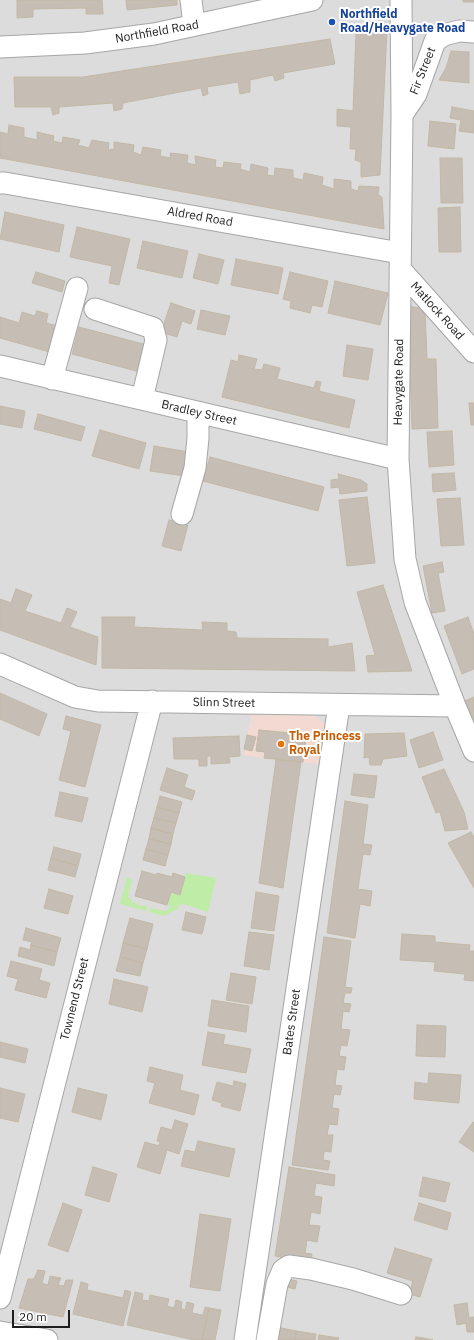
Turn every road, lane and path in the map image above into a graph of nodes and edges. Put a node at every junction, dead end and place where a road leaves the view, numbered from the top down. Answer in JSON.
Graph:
{"nodes":[{"id":1,"x":191,"y":0,"type":"edge"},
{"id":2,"x":312,"y":0,"type":"edge"},
{"id":3,"x":401,"y":0,"type":"edge"},
{"id":4,"x":194,"y":26,"type":"junction"},
{"id":5,"x":474,"y":32,"type":"edge"},
{"id":6,"x":0,"y":47,"type":"edge"},
{"id":7,"x":402,"y":115,"type":"junction"},
{"id":8,"x":0,"y":183,"type":"edge"},
{"id":9,"x":400,"y":261,"type":"junction"},
{"id":10,"x":77,"y":288,"type":"dead end"},
{"id":11,"x":95,"y":309,"type":"dead end"},
{"id":12,"x":474,"y":352,"type":"edge"},
{"id":13,"x":0,"y":366,"type":"edge"},
{"id":14,"x":52,"y":379,"type":"junction"},
{"id":15,"x":142,"y":400,"type":"junction"},
{"id":16,"x":198,"y":412,"type":"junction"},
{"id":17,"x":398,"y":459,"type":"junction"},
{"id":18,"x":182,"y":514,"type":"dead end"},
{"id":19,"x":0,"y":664,"type":"edge"},
{"id":20,"x":152,"y":701,"type":"junction"},
{"id":21,"x":339,"y":705,"type":"junction"},
{"id":22,"x":455,"y":706,"type":"junction"},
{"id":23,"x":474,"y":751,"type":"edge"},
{"id":24,"x":401,"y":1294,"type":"dead end"},
{"id":25,"x":0,"y":1298,"type":"edge"},
{"id":26,"x":0,"y":1332,"type":"edge"},
{"id":27,"x":47,"y":1340,"type":"edge"},
{"id":28,"x":245,"y":1340,"type":"edge"},
{"id":29,"x":267,"y":1340,"type":"edge"}],
"edges":[{"from":1,"to":4,"type":"street"},
{"from":2,"to":4,"type":"street","name":"Northfield Road"},
{"from":3,"to":7,"type":"street","name":"Heavygate Road"},
{"from":4,"to":6,"type":"street","name":"Northfield Road"},
{"from":5,"to":7,"type":"street","name":"Fir Street"},
{"from":7,"to":9,"type":"street","name":"Heavygate Road"},
{"from":8,"to":9,"type":"street","name":"Aldred Road"},
{"from":9,"to":12,"type":"street","name":"Matlock Road"},
{"from":9,"to":17,"type":"street","name":"Heavygate Road"},
{"from":10,"to":14,"type":"street"},
{"from":11,"to":15,"type":"street"},
{"from":13,"to":14,"type":"street","name":"Bradley Street"},
{"from":14,"to":15,"type":"street","name":"Bradley Street"},
{"from":15,"to":16,"type":"street","name":"Bradley Street"},
{"from":16,"to":17,"type":"street","name":"Bradley Street"},
{"from":16,"to":18,"type":"street"},
{"from":17,"to":22,"type":"street","name":"Heavygate Road"},
{"from":19,"to":20,"type":"street","name":"Slinn Street"},
{"from":20,"to":21,"type":"street","name":"Slinn Street"},
{"from":20,"to":25,"type":"street","name":"Townend Street"},
{"from":21,"to":22,"type":"street","name":"Slinn Street"},
{"from":21,"to":28,"type":"street","name":"Bates Street"},
{"from":22,"to":23,"type":"street","name":"Heavygate Road"},
{"from":24,"to":29,"type":"street"},
{"from":26,"to":27,"type":"street"}]}
